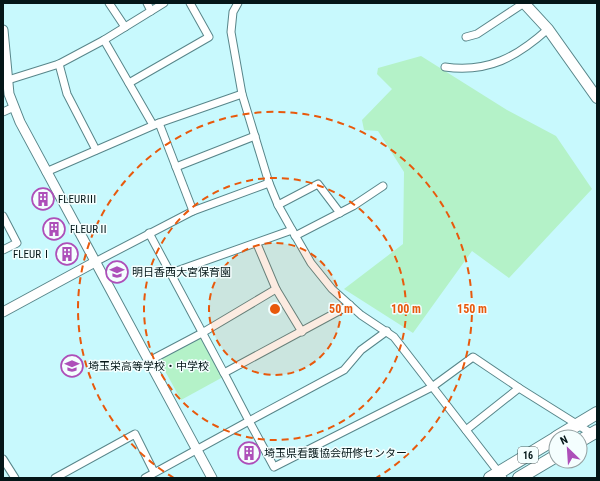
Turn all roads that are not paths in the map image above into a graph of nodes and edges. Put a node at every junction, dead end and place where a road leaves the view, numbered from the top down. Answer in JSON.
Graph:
{"nodes":[{"id":1,"x":109,"y":3,"type":"edge"},
{"id":2,"x":147,"y":3,"type":"edge"},
{"id":3,"x":164,"y":3,"type":"edge"},
{"id":4,"x":190,"y":3,"type":"edge"},
{"id":5,"x":238,"y":3,"type":"edge"},
{"id":6,"x":524,"y":3,"type":"edge"},
{"id":7,"x":151,"y":11,"type":"junction"},
{"id":8,"x":125,"y":27,"type":"junction"},
{"id":9,"x":548,"y":29,"type":"junction"},
{"id":10,"x":3,"y":30,"type":"edge"},
{"id":11,"x":466,"y":37,"type":"dead end"},
{"id":12,"x":104,"y":40,"type":"junction"},
{"id":13,"x":60,"y":64,"type":"junction"},
{"id":14,"x":445,"y":67,"type":"dead end"},
{"id":15,"x":8,"y":80,"type":"junction"},
{"id":16,"x":129,"y":83,"type":"junction"},
{"id":17,"x":242,"y":94,"type":"junction"},
{"id":18,"x":597,"y":98,"type":"edge"},
{"id":19,"x":14,"y":107,"type":"junction"},
{"id":20,"x":3,"y":112,"type":"edge"},
{"id":21,"x":156,"y":124,"type":"junction"},
{"id":22,"x":255,"y":136,"type":"junction"},
{"id":23,"x":96,"y":150,"type":"junction"},
{"id":24,"x":176,"y":167,"type":"junction"},
{"id":25,"x":46,"y":172,"type":"junction"},
{"id":26,"x":269,"y":183,"type":"junction"},
{"id":27,"x":383,"y":186,"type":"dead end"},
{"id":28,"x":278,"y":205,"type":"junction"},
{"id":29,"x":193,"y":211,"type":"junction"},
{"id":30,"x":340,"y":213,"type":"junction"},
{"id":31,"x":3,"y":216,"type":"edge"},
{"id":32,"x":149,"y":233,"type":"junction"},
{"id":33,"x":294,"y":233,"type":"junction"},
{"id":34,"x":257,"y":244,"type":"junction"},
{"id":35,"x":3,"y":250,"type":"edge"},
{"id":36,"x":95,"y":262,"type":"junction"},
{"id":37,"x":171,"y":273,"type":"junction"},
{"id":38,"x":276,"y":289,"type":"junction"},
{"id":39,"x":350,"y":305,"type":"junction"},
{"id":40,"x":3,"y":312,"type":"edge"},
{"id":41,"x":302,"y":332,"type":"junction"},
{"id":42,"x":387,"y":332,"type":"junction"},
{"id":43,"x":202,"y":334,"type":"junction"},
{"id":44,"x":149,"y":361,"type":"junction"},
{"id":45,"x":224,"y":374,"type":"junction"},
{"id":46,"x":432,"y":387,"type":"junction"},
{"id":47,"x":519,"y":388,"type":"junction"},
{"id":48,"x":597,"y":413,"type":"edge"},
{"id":49,"x":249,"y":421,"type":"junction"},
{"id":50,"x":577,"y":424,"type":"junction"},
{"id":51,"x":569,"y":429,"type":"edge"},
{"id":52,"x":466,"y":430,"type":"junction"},
{"id":53,"x":596,"y":434,"type":"edge"},
{"id":54,"x":548,"y":443,"type":"edge"},
{"id":55,"x":196,"y":450,"type":"junction"},
{"id":56,"x":3,"y":460,"type":"edge"},
{"id":57,"x":548,"y":461,"type":"edge"},
{"id":58,"x":154,"y":472,"type":"junction"},
{"id":59,"x":498,"y":476,"type":"edge"},
{"id":60,"x":15,"y":478,"type":"edge"},
{"id":61,"x":55,"y":478,"type":"edge"},
{"id":62,"x":145,"y":478,"type":"edge"},
{"id":63,"x":212,"y":478,"type":"edge"},
{"id":64,"x":520,"y":478,"type":"edge"}],
"edges":[{"from":1,"to":8,"type":"street"},
{"from":2,"to":7,"type":"street"},
{"from":3,"to":7,"type":"street"},
{"from":4,"to":16,"type":"street"},
{"from":5,"to":17,"type":"street"},
{"from":6,"to":9,"type":"main road"},
{"from":6,"to":11,"type":"street"},
{"from":7,"to":8,"type":"street"},
{"from":8,"to":12,"type":"street"},
{"from":9,"to":14,"type":"street"},
{"from":9,"to":18,"type":"main road"},
{"from":10,"to":15,"type":"street"},
{"from":12,"to":13,"type":"street"},
{"from":12,"to":16,"type":"street"},
{"from":13,"to":15,"type":"street"},
{"from":13,"to":23,"type":"street"},
{"from":15,"to":19,"type":"street"},
{"from":16,"to":21,"type":"street"},
{"from":17,"to":21,"type":"street"},
{"from":17,"to":22,"type":"street"},
{"from":19,"to":20,"type":"street"},
{"from":19,"to":25,"type":"street"},
{"from":21,"to":23,"type":"street"},
{"from":21,"to":24,"type":"street"},
{"from":22,"to":24,"type":"street"},
{"from":22,"to":26,"type":"street"},
{"from":23,"to":25,"type":"street"},
{"from":24,"to":29,"type":"street"},
{"from":25,"to":36,"type":"street"},
{"from":26,"to":28,"type":"street"},
{"from":26,"to":29,"type":"street"},
{"from":27,"to":30,"type":"street"},
{"from":28,"to":30,"type":"street"},
{"from":28,"to":33,"type":"street"},
{"from":29,"to":32,"type":"street"},
{"from":30,"to":33,"type":"street"},
{"from":31,"to":35,"type":"street"},
{"from":32,"to":36,"type":"street"},
{"from":32,"to":37,"type":"street"},
{"from":33,"to":34,"type":"street"},
{"from":33,"to":39,"type":"street"},
{"from":34,"to":37,"type":"street"},
{"from":34,"to":38,"type":"street"},
{"from":36,"to":40,"type":"street"},
{"from":36,"to":44,"type":"street"},
{"from":37,"to":43,"type":"street"},
{"from":38,"to":41,"type":"street"},
{"from":38,"to":43,"type":"street"},
{"from":39,"to":41,"type":"street"},
{"from":39,"to":42,"type":"street"},
{"from":41,"to":45,"type":"street"},
{"from":42,"to":46,"type":"street"},
{"from":42,"to":49,"type":"street"},
{"from":43,"to":44,"type":"street"},
{"from":43,"to":45,"type":"street"},
{"from":44,"to":55,"type":"street"},
{"from":45,"to":49,"type":"street"},
{"from":46,"to":47,"type":"street"},
{"from":46,"to":49,"type":"street"},
{"from":46,"to":52,"type":"street"},
{"from":47,"to":50,"type":"street"},
{"from":47,"to":52,"type":"street"},
{"from":48,"to":50,"type":"highway","number":"16"},
{"from":49,"to":55,"type":"street"},
{"from":50,"to":51,"type":"highway","number":"16"},
{"from":50,"to":53,"type":"street"},
{"from":52,"to":59,"type":"street"},
{"from":54,"to":59,"type":"highway","number":"16"},
{"from":55,"to":58,"type":"street"},
{"from":55,"to":63,"type":"street"},
{"from":56,"to":60,"type":"street"},
{"from":57,"to":64,"type":"highway","number":"16"},
{"from":58,"to":61,"type":"street"},
{"from":58,"to":62,"type":"street"}]}
